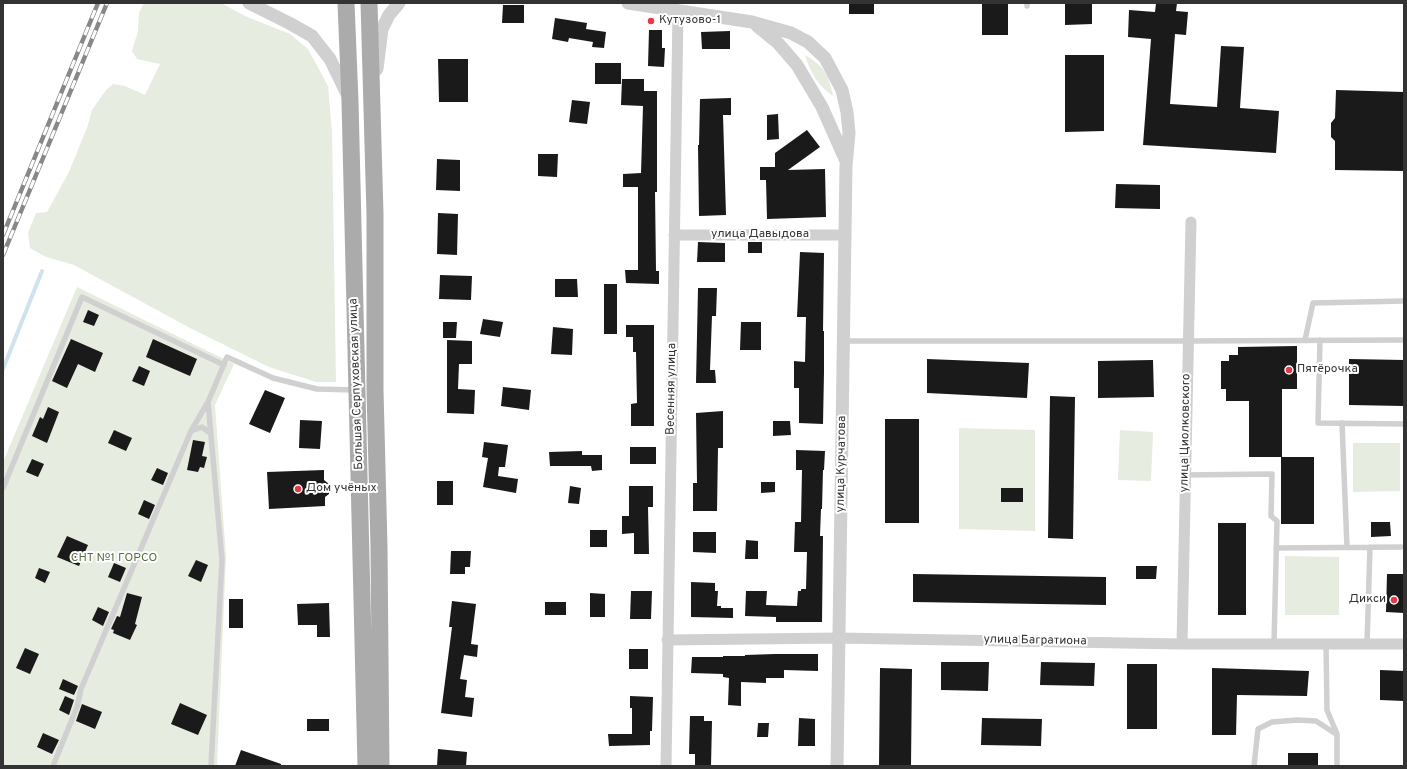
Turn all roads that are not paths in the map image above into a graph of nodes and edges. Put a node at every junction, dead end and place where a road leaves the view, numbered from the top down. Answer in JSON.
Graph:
{"nodes":[{"id":1,"x":269,"y":3,"type":"edge"},
{"id":2,"x":346,"y":3,"type":"edge"},
{"id":3,"x":369,"y":3,"type":"edge"},
{"id":4,"x":399,"y":3,"type":"edge"},
{"id":5,"x":628,"y":3,"type":"edge"},
{"id":6,"x":251,"y":4,"type":"edge"},
{"id":7,"x":678,"y":12,"type":"junction"},
{"id":8,"x":752,"y":22,"type":"junction"},
{"id":9,"x":350,"y":101,"type":"junction"},
{"id":10,"x":372,"y":102,"type":"junction"},
{"id":11,"x":846,"y":163,"type":"junction"},
{"id":12,"x":1191,"y":222,"type":"dead end"},
{"id":13,"x":674,"y":235,"type":"junction"},
{"id":14,"x":846,"y":235,"type":"junction"},
{"id":15,"x":1404,"y":301,"type":"edge"},
{"id":16,"x":1305,"y":340,"type":"junction"},
{"id":17,"x":1320,"y":340,"type":"junction"},
{"id":18,"x":1404,"y":340,"type":"edge"},
{"id":19,"x":844,"y":341,"type":"junction"},
{"id":20,"x":1188,"y":341,"type":"junction"},
{"id":21,"x":224,"y":365,"type":"junction"},
{"id":22,"x":358,"y":390,"type":"junction"},
{"id":23,"x":208,"y":402,"type":"junction"},
{"id":24,"x":1342,"y":423,"type":"junction"},
{"id":25,"x":1404,"y":424,"type":"edge"},
{"id":26,"x":191,"y":430,"type":"junction"},
{"id":27,"x":210,"y":433,"type":"junction"},
{"id":28,"x":1185,"y":476,"type":"junction"},
{"id":29,"x":3,"y":488,"type":"edge"},
{"id":30,"x":1347,"y":547,"type":"junction"},
{"id":31,"x":1370,"y":547,"type":"junction"},
{"id":32,"x":1401,"y":547,"type":"dead end"},
{"id":33,"x":1276,"y":548,"type":"junction"},
{"id":34,"x":838,"y":638,"type":"junction"},
{"id":35,"x":667,"y":640,"type":"junction"},
{"id":36,"x":1182,"y":644,"type":"junction"},
{"id":37,"x":1274,"y":644,"type":"junction"},
{"id":38,"x":1326,"y":644,"type":"junction"},
{"id":39,"x":1367,"y":644,"type":"junction"},
{"id":40,"x":1404,"y":644,"type":"edge"},
{"id":41,"x":1337,"y":734,"type":"junction"},
{"id":42,"x":53,"y":766,"type":"edge"},
{"id":43,"x":211,"y":766,"type":"edge"},
{"id":44,"x":366,"y":766,"type":"edge"},
{"id":45,"x":381,"y":766,"type":"edge"},
{"id":46,"x":666,"y":766,"type":"edge"},
{"id":47,"x":837,"y":766,"type":"edge"},
{"id":48,"x":1254,"y":766,"type":"edge"},
{"id":49,"x":1337,"y":766,"type":"edge"}],
"edges":[{"from":1,"to":6,"type":"street"},
{"from":2,"to":9,"type":"main road","name":"Большая Серпуховская улица"},
{"from":3,"to":10,"type":"main road","name":"Большая Серпуховская улица"},
{"from":4,"to":10,"type":"street"},
{"from":5,"to":7,"type":"street"},
{"from":6,"to":9,"type":"street"},
{"from":7,"to":8,"type":"street"},
{"from":7,"to":13,"type":"street","name":"Весенняя улица"},
{"from":8,"to":11,"type":"street","name":"улица Курчатова"},
{"from":8,"to":11,"type":"street","name":"улица Курчатова"},
{"from":9,"to":22,"type":"main road","name":"Большая Серпуховская улица"},
{"from":10,"to":45,"type":"main road","name":"Большая Серпуховская улица"},
{"from":11,"to":14,"type":"street","name":"улица Курчатова"},
{"from":12,"to":20,"type":"street","name":"улица Циолковского"},
{"from":13,"to":14,"type":"street","name":"улица Давыдова"},
{"from":13,"to":35,"type":"street","name":"Весенняя улица"},
{"from":14,"to":19,"type":"street","name":"улица Курчатова"},
{"from":15,"to":16,"type":"lane"},
{"from":16,"to":17,"type":"lane"},
{"from":16,"to":20,"type":"lane"},
{"from":17,"to":18,"type":"lane"},
{"from":17,"to":24,"type":"lane"},
{"from":19,"to":20,"type":"lane"},
{"from":19,"to":34,"type":"street","name":"улица Курчатова"},
{"from":20,"to":28,"type":"street","name":"улица Циолковского"},
{"from":21,"to":22,"type":"lane"},
{"from":21,"to":23,"type":"lane"},
{"from":21,"to":29,"type":"lane"},
{"from":22,"to":44,"type":"main road","name":"Большая Серпуховская улица"},
{"from":23,"to":26,"type":"lane"},
{"from":23,"to":27,"type":"lane"},
{"from":24,"to":25,"type":"lane"},
{"from":24,"to":30,"type":"lane"},
{"from":26,"to":27,"type":"lane"},
{"from":26,"to":42,"type":"lane"},
{"from":27,"to":43,"type":"lane"},
{"from":28,"to":33,"type":"lane"},
{"from":28,"to":36,"type":"street","name":"улица Циолковского"},
{"from":30,"to":31,"type":"lane"},
{"from":30,"to":33,"type":"lane"},
{"from":31,"to":32,"type":"lane"},
{"from":31,"to":39,"type":"lane"},
{"from":33,"to":37,"type":"lane"},
{"from":34,"to":35,"type":"street","name":"улица Багратиона"},
{"from":34,"to":36,"type":"street","name":"улица Багратиона"},
{"from":34,"to":47,"type":"street","name":"улица Курчатова"},
{"from":35,"to":46,"type":"street","name":"Весенняя улица"},
{"from":36,"to":37,"type":"street","name":"улица Багратиона"},
{"from":37,"to":38,"type":"street","name":"улица Багратиона"},
{"from":38,"to":39,"type":"street","name":"улица Багратиона"},
{"from":38,"to":41,"type":"lane"},
{"from":39,"to":40,"type":"street","name":"улица Багратиона"},
{"from":41,"to":48,"type":"lane"},
{"from":41,"to":49,"type":"lane"}]}
